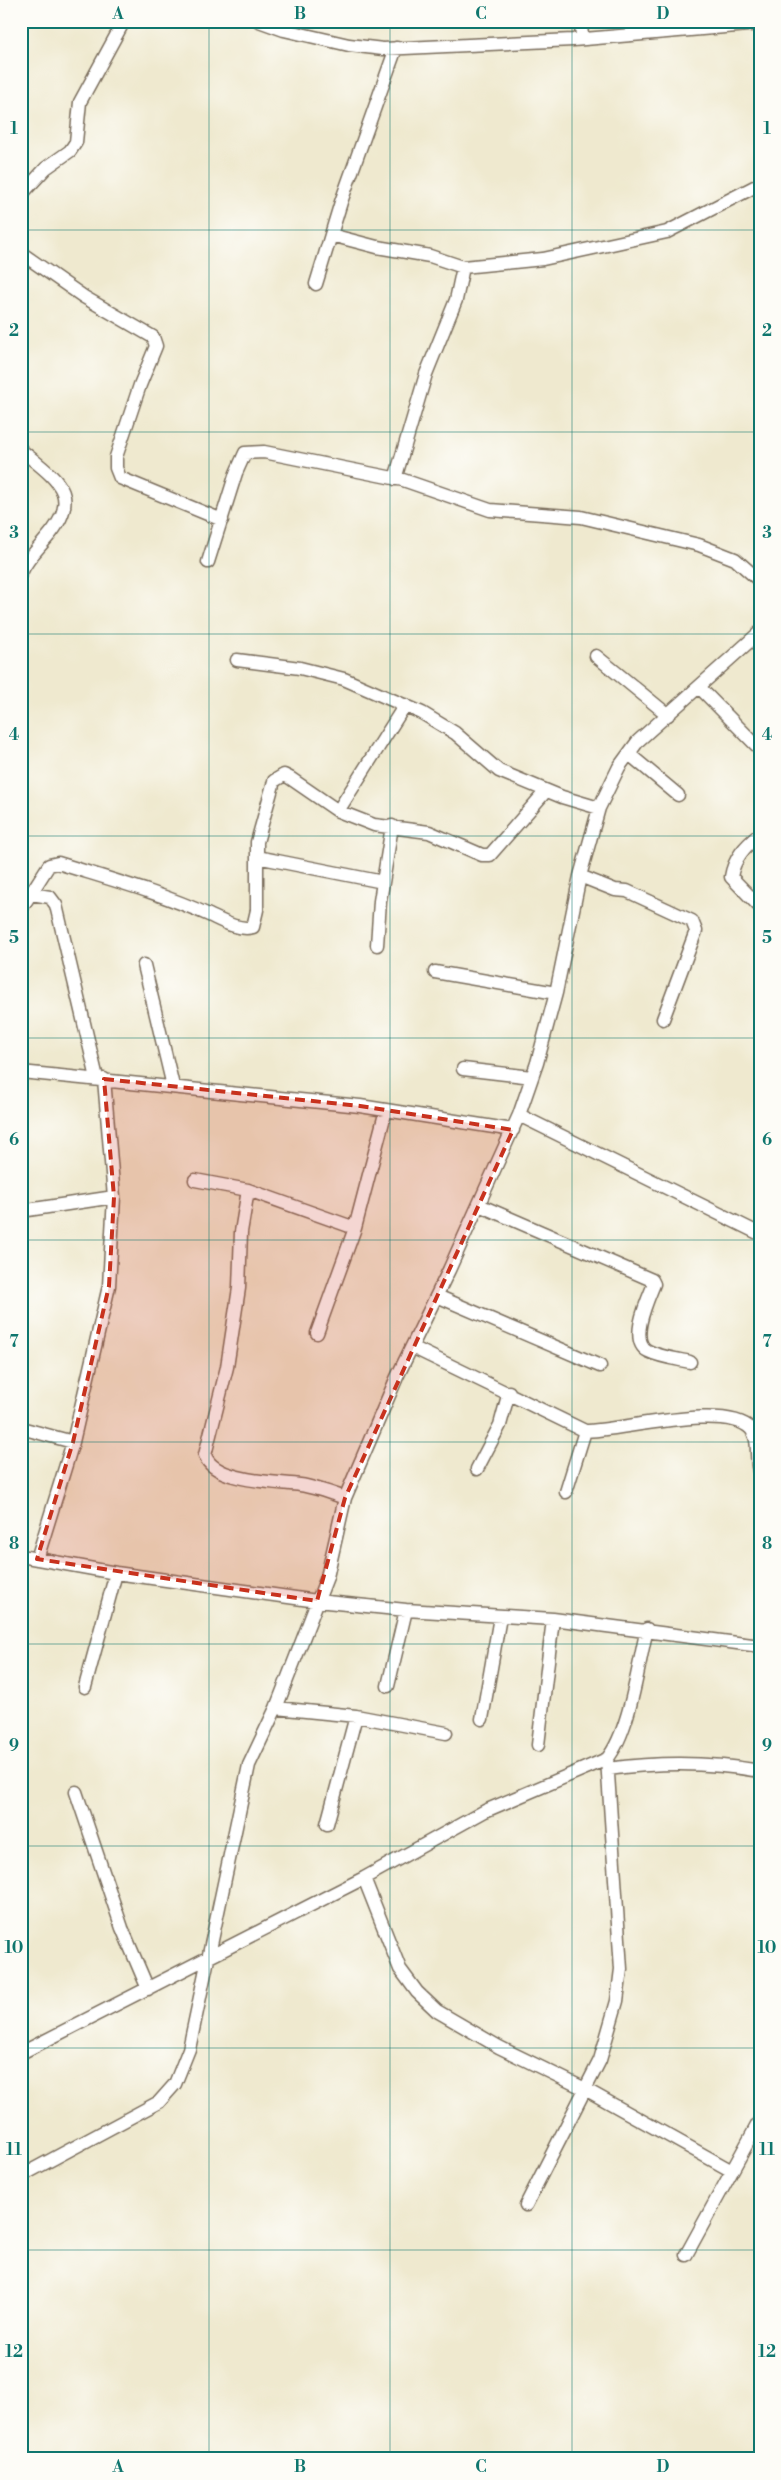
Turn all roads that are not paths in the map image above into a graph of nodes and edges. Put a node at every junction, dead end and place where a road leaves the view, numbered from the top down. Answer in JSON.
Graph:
{"nodes":[{"id":1,"x":124,"y":21,"type":"edge"},
{"id":2,"x":581,"y":21,"type":"edge"},
{"id":3,"x":266,"y":22,"type":"edge"},
{"id":4,"x":760,"y":24,"type":"edge"},
{"id":5,"x":582,"y":39,"type":"junction"},
{"id":6,"x":396,"y":48,"type":"junction"},
{"id":7,"x":760,"y":184,"type":"edge"},
{"id":8,"x":21,"y":195,"type":"edge"},
{"id":9,"x":331,"y":235,"type":"junction"},
{"id":10,"x":21,"y":253,"type":"edge"},
{"id":11,"x":463,"y":267,"type":"junction"},
{"id":12,"x":316,"y":284,"type":"dead end"},
{"id":13,"x":21,"y":450,"type":"edge"},
{"id":14,"x":395,"y":479,"type":"junction"},
{"id":15,"x":222,"y":520,"type":"junction"},
{"id":16,"x":208,"y":562,"type":"dead end"},
{"id":17,"x":21,"y":573,"type":"edge"},
{"id":18,"x":760,"y":581,"type":"edge"},
{"id":19,"x":760,"y":632,"type":"edge"},
{"id":20,"x":596,"y":656,"type":"dead end"},
{"id":21,"x":237,"y":660,"type":"dead end"},
{"id":22,"x":700,"y":688,"type":"junction"},
{"id":23,"x":405,"y":705,"type":"junction"},
{"id":24,"x":668,"y":715,"type":"junction"},
{"id":25,"x":760,"y":749,"type":"edge"},
{"id":26,"x":629,"y":754,"type":"junction"},
{"id":27,"x":546,"y":791,"type":"junction"},
{"id":28,"x":678,"y":796,"type":"dead end"},
{"id":29,"x":599,"y":808,"type":"junction"},
{"id":30,"x":338,"y":811,"type":"junction"},
{"id":31,"x":392,"y":826,"type":"junction"},
{"id":32,"x":760,"y":834,"type":"edge"},
{"id":33,"x":257,"y":858,"type":"junction"},
{"id":34,"x":580,"y":876,"type":"junction"},
{"id":35,"x":383,"y":882,"type":"junction"},
{"id":36,"x":31,"y":894,"type":"junction"},
{"id":37,"x":760,"y":907,"type":"edge"},
{"id":38,"x":21,"y":909,"type":"edge"},
{"id":39,"x":378,"y":945,"type":"dead end"},
{"id":40,"x":144,"y":965,"type":"dead end"},
{"id":41,"x":435,"y":972,"type":"dead end"},
{"id":42,"x":556,"y":993,"type":"junction"},
{"id":43,"x":663,"y":1019,"type":"dead end"},
{"id":44,"x":463,"y":1069,"type":"dead end"},
{"id":45,"x":21,"y":1072,"type":"edge"},
{"id":46,"x":532,"y":1077,"type":"junction"},
{"id":47,"x":101,"y":1079,"type":"junction"},
{"id":48,"x":173,"y":1086,"type":"junction"},
{"id":49,"x":386,"y":1110,"type":"junction"},
{"id":50,"x":519,"y":1115,"type":"junction"},
{"id":51,"x":513,"y":1130,"type":"junction"},
{"id":52,"x":195,"y":1180,"type":"dead end"},
{"id":53,"x":248,"y":1190,"type":"junction"},
{"id":54,"x":114,"y":1197,"type":"junction"},
{"id":55,"x":479,"y":1205,"type":"junction"},
{"id":56,"x":21,"y":1212,"type":"edge"},
{"id":57,"x":355,"y":1228,"type":"junction"},
{"id":58,"x":760,"y":1233,"type":"edge"},
{"id":59,"x":436,"y":1296,"type":"junction"},
{"id":60,"x":317,"y":1333,"type":"dead end"},
{"id":61,"x":412,"y":1347,"type":"junction"},
{"id":62,"x":690,"y":1362,"type":"dead end"},
{"id":63,"x":600,"y":1366,"type":"dead end"},
{"id":64,"x":509,"y":1392,"type":"junction"},
{"id":65,"x":21,"y":1428,"type":"edge"},
{"id":66,"x":585,"y":1430,"type":"junction"},
{"id":67,"x":73,"y":1442,"type":"junction"},
{"id":68,"x":477,"y":1469,"type":"dead end"},
{"id":69,"x":760,"y":1474,"type":"edge"},
{"id":70,"x":566,"y":1492,"type":"dead end"},
{"id":71,"x":345,"y":1498,"type":"junction"},
{"id":72,"x":21,"y":1556,"type":"edge"},
{"id":73,"x":37,"y":1560,"type":"junction"},
{"id":74,"x":116,"y":1572,"type":"junction"},
{"id":75,"x":317,"y":1601,"type":"junction"},
{"id":76,"x":406,"y":1610,"type":"junction"},
{"id":77,"x":500,"y":1616,"type":"junction"},
{"id":78,"x":553,"y":1619,"type":"junction"},
{"id":79,"x":647,"y":1629,"type":"junction"},
{"id":80,"x":760,"y":1646,"type":"edge"},
{"id":81,"x":388,"y":1686,"type":"dead end"},
{"id":82,"x":85,"y":1687,"type":"dead end"},
{"id":83,"x":276,"y":1708,"type":"junction"},
{"id":84,"x":356,"y":1716,"type":"junction"},
{"id":85,"x":482,"y":1719,"type":"dead end"},
{"id":86,"x":446,"y":1733,"type":"dead end"},
{"id":87,"x":538,"y":1744,"type":"dead end"},
{"id":88,"x":608,"y":1764,"type":"junction"},
{"id":89,"x":760,"y":1771,"type":"edge"},
{"id":90,"x":76,"y":1792,"type":"dead end"},
{"id":91,"x":327,"y":1824,"type":"dead end"},
{"id":92,"x":364,"y":1878,"type":"junction"},
{"id":93,"x":206,"y":1960,"type":"junction"},
{"id":94,"x":148,"y":1989,"type":"junction"},
{"id":95,"x":21,"y":2054,"type":"edge"},
{"id":96,"x":585,"y":2089,"type":"junction"},
{"id":97,"x":760,"y":2120,"type":"edge"},
{"id":98,"x":732,"y":2171,"type":"junction"},
{"id":99,"x":21,"y":2176,"type":"edge"},
{"id":100,"x":526,"y":2205,"type":"dead end"},
{"id":101,"x":686,"y":2255,"type":"dead end"}],
"edges":[{"from":1,"to":8,"type":"street"},
{"from":2,"to":5,"type":"street"},
{"from":3,"to":6,"type":"street"},
{"from":4,"to":5,"type":"street"},
{"from":5,"to":6,"type":"street"},
{"from":6,"to":9,"type":"street"},
{"from":7,"to":11,"type":"street"},
{"from":9,"to":11,"type":"street"},
{"from":9,"to":12,"type":"street"},
{"from":10,"to":15,"type":"street"},
{"from":11,"to":14,"type":"street"},
{"from":13,"to":17,"type":"street"},
{"from":14,"to":15,"type":"street"},
{"from":14,"to":18,"type":"street"},
{"from":15,"to":16,"type":"street"},
{"from":19,"to":22,"type":"street"},
{"from":20,"to":24,"type":"street"},
{"from":21,"to":23,"type":"street"},
{"from":22,"to":24,"type":"street"},
{"from":22,"to":25,"type":"street"},
{"from":23,"to":27,"type":"street"},
{"from":23,"to":30,"type":"street"},
{"from":24,"to":26,"type":"street"},
{"from":26,"to":28,"type":"street"},
{"from":26,"to":29,"type":"street"},
{"from":27,"to":29,"type":"street"},
{"from":27,"to":31,"type":"street"},
{"from":29,"to":34,"type":"street"},
{"from":30,"to":31,"type":"street"},
{"from":30,"to":33,"type":"street"},
{"from":31,"to":35,"type":"street"},
{"from":32,"to":37,"type":"street"},
{"from":33,"to":35,"type":"street"},
{"from":33,"to":36,"type":"street"},
{"from":34,"to":42,"type":"street"},
{"from":34,"to":43,"type":"street"},
{"from":35,"to":39,"type":"street"},
{"from":36,"to":38,"type":"street"},
{"from":36,"to":47,"type":"street"},
{"from":40,"to":48,"type":"street"},
{"from":41,"to":42,"type":"street"},
{"from":42,"to":46,"type":"street"},
{"from":44,"to":46,"type":"street"},
{"from":45,"to":47,"type":"street"},
{"from":46,"to":50,"type":"street"},
{"from":47,"to":48,"type":"street"},
{"from":47,"to":54,"type":"street"},
{"from":48,"to":49,"type":"street"},
{"from":49,"to":51,"type":"street"},
{"from":49,"to":57,"type":"street"},
{"from":50,"to":51,"type":"street"},
{"from":50,"to":58,"type":"street"},
{"from":51,"to":55,"type":"street"},
{"from":52,"to":53,"type":"street"},
{"from":53,"to":57,"type":"street"},
{"from":53,"to":71,"type":"street"},
{"from":54,"to":56,"type":"street"},
{"from":54,"to":67,"type":"street"},
{"from":55,"to":59,"type":"street"},
{"from":55,"to":62,"type":"street"},
{"from":57,"to":60,"type":"street"},
{"from":59,"to":61,"type":"street"},
{"from":59,"to":63,"type":"street"},
{"from":61,"to":64,"type":"street"},
{"from":61,"to":71,"type":"street"},
{"from":64,"to":66,"type":"street"},
{"from":64,"to":68,"type":"street"},
{"from":65,"to":67,"type":"street"},
{"from":66,"to":69,"type":"street"},
{"from":66,"to":70,"type":"street"},
{"from":67,"to":73,"type":"street"},
{"from":71,"to":75,"type":"street"},
{"from":72,"to":73,"type":"street"},
{"from":73,"to":74,"type":"street"},
{"from":74,"to":75,"type":"street"},
{"from":74,"to":82,"type":"street"},
{"from":75,"to":76,"type":"street"},
{"from":75,"to":83,"type":"street"},
{"from":76,"to":77,"type":"street"},
{"from":76,"to":81,"type":"street"},
{"from":77,"to":78,"type":"street"},
{"from":77,"to":85,"type":"street"},
{"from":78,"to":79,"type":"street"},
{"from":78,"to":87,"type":"street"},
{"from":79,"to":80,"type":"street"},
{"from":79,"to":88,"type":"street"},
{"from":83,"to":84,"type":"street"},
{"from":83,"to":93,"type":"street"},
{"from":84,"to":86,"type":"street"},
{"from":84,"to":91,"type":"street"},
{"from":88,"to":89,"type":"street"},
{"from":88,"to":92,"type":"street"},
{"from":88,"to":96,"type":"street"},
{"from":90,"to":94,"type":"street"},
{"from":92,"to":93,"type":"street"},
{"from":92,"to":96,"type":"street"},
{"from":93,"to":94,"type":"street"},
{"from":93,"to":99,"type":"street"},
{"from":94,"to":95,"type":"street"},
{"from":96,"to":98,"type":"street"},
{"from":96,"to":100,"type":"street"},
{"from":97,"to":98,"type":"street"},
{"from":98,"to":101,"type":"street"}]}
